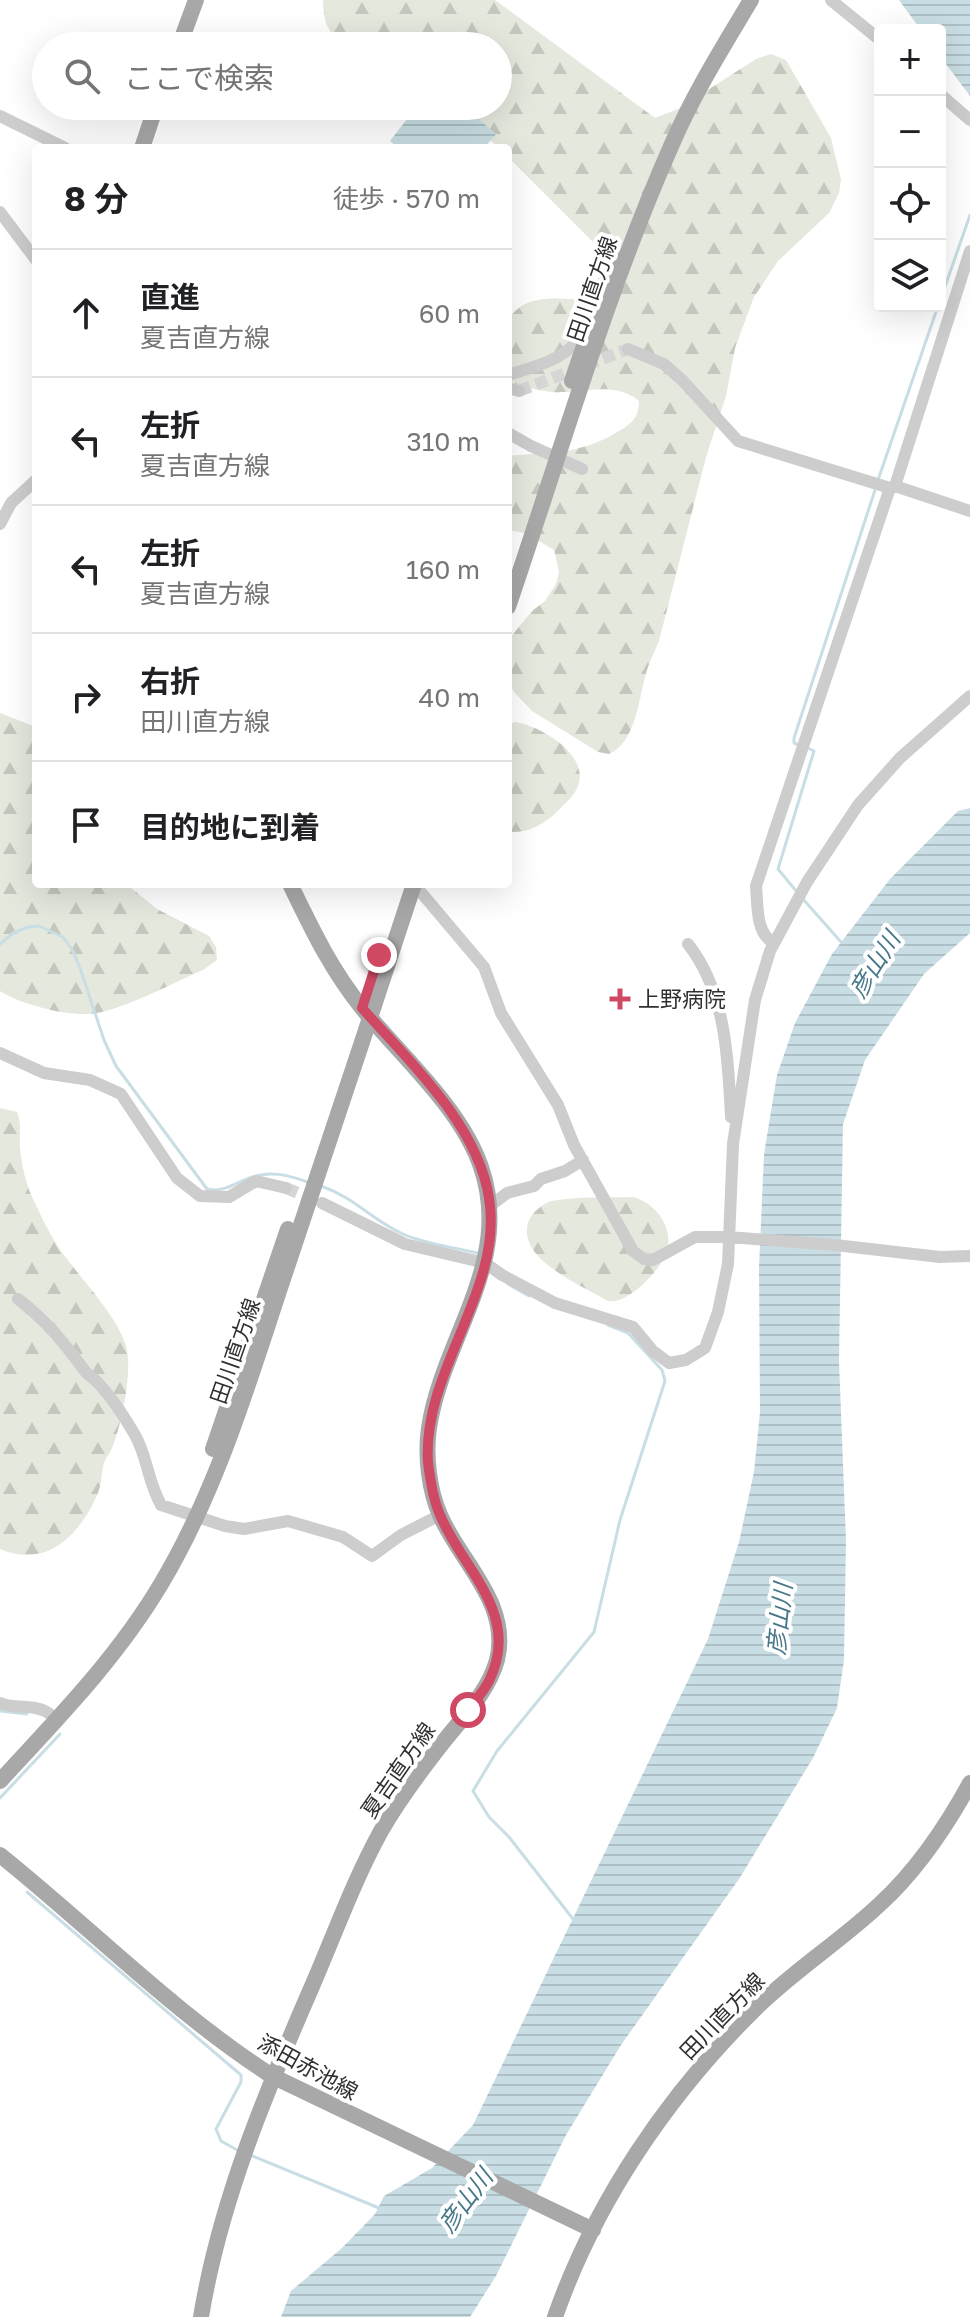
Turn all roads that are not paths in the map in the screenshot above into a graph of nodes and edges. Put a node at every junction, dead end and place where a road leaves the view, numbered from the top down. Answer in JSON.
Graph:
{"nodes":[{"id":1,"x":196,"y":0,"type":"edge"},
{"id":2,"x":738,"y":0,"type":"edge"},
{"id":3,"x":751,"y":0,"type":"edge"},
{"id":4,"x":831,"y":0,"type":"edge"},
{"id":5,"x":184,"y":32,"type":"edge"},
{"id":6,"x":874,"y":35,"type":"edge"},
{"id":7,"x":942,"y":96,"type":"edge"},
{"id":8,"x":0,"y":116,"type":"edge"},
{"id":9,"x":151,"y":120,"type":"edge"},
{"id":10,"x":970,"y":120,"type":"edge"},
{"id":11,"x":57,"y":144,"type":"edge"},
{"id":12,"x":143,"y":144,"type":"edge"},
{"id":13,"x":0,"y":212,"type":"edge"},
{"id":14,"x":970,"y":251,"type":"edge"},
{"id":15,"x":32,"y":255,"type":"edge"},
{"id":16,"x":598,"y":305,"type":"junction"},
{"id":17,"x":628,"y":349,"type":"tunnel mouth"},
{"id":18,"x":512,"y":374,"type":"edge"},
{"id":19,"x":512,"y":435,"type":"edge"},
{"id":20,"x":582,"y":469,"type":"dead end"},
{"id":21,"x":32,"y":484,"type":"edge"},
{"id":22,"x":893,"y":487,"type":"junction"},
{"id":23,"x":970,"y":511,"type":"edge"},
{"id":24,"x":0,"y":524,"type":"edge"},
{"id":25,"x":512,"y":564,"type":"edge"},
{"id":26,"x":512,"y":595,"type":"edge"},
{"id":27,"x":970,"y":696,"type":"edge"},
{"id":28,"x":292,"y":888,"type":"edge"},
{"id":29,"x":402,"y":888,"type":"edge"},
{"id":30,"x":413,"y":888,"type":"edge"},
{"id":31,"x":418,"y":888,"type":"edge"},
{"id":32,"x":774,"y":943,"type":"junction"},
{"id":33,"x":688,"y":944,"type":"dead end"},
{"id":34,"x":366,"y":1013,"type":"junction"},
{"id":35,"x":0,"y":1053,"type":"edge"},
{"id":36,"x":733,"y":1144,"type":"junction"},
{"id":37,"x":583,"y":1160,"type":"junction"},
{"id":38,"x":286,"y":1188,"type":"tunnel mouth"},
{"id":39,"x":322,"y":1203,"type":"tunnel mouth"},
{"id":40,"x":490,"y":1206,"type":"junction"},
{"id":41,"x":728,"y":1237,"type":"junction"},
{"id":42,"x":970,"y":1256,"type":"edge"},
{"id":43,"x":485,"y":1263,"type":"junction"},
{"id":44,"x":18,"y":1299,"type":"dead end"},
{"id":45,"x":193,"y":1514,"type":"junction"},
{"id":46,"x":440,"y":1515,"type":"junction"},
{"id":47,"x":0,"y":1703,"type":"edge"},
{"id":48,"x":50,"y":1714,"type":"junction"},
{"id":49,"x":0,"y":1766,"type":"edge"},
{"id":50,"x":0,"y":1781,"type":"edge"},
{"id":51,"x":970,"y":1783,"type":"edge"},
{"id":52,"x":0,"y":1855,"type":"edge"},
{"id":53,"x":279,"y":2081,"type":"junction"},
{"id":54,"x":587,"y":2228,"type":"junction"},
{"id":55,"x":201,"y":2317,"type":"edge"},
{"id":56,"x":555,"y":2317,"type":"edge"}],
"edges":[{"from":1,"to":5,"type":"main road"},
{"from":2,"to":16,"type":"main road","name":"田川直方線"},
{"from":3,"to":26,"type":"main road","name":"田川直方線"},
{"from":4,"to":6,"type":"street"},
{"from":7,"to":10,"type":"street"},
{"from":8,"to":11,"type":"street"},
{"from":9,"to":12,"type":"main road"},
{"from":13,"to":15,"type":"street"},
{"from":14,"to":22,"type":"street"},
{"from":16,"to":18,"type":"street"},
{"from":16,"to":25,"type":"main road","name":"田川直方線"},
{"from":17,"to":22,"type":"street"},
{"from":19,"to":20,"type":"street"},
{"from":21,"to":24,"type":"street"},
{"from":22,"to":23,"type":"street"},
{"from":22,"to":32,"type":"street"},
{"from":27,"to":32,"type":"street"},
{"from":28,"to":34,"type":"main road","name":"夏吉直方線"},
{"from":29,"to":34,"type":"main road","name":"田川直方線"},
{"from":30,"to":34,"type":"main road","name":"田川直方線"},
{"from":31,"to":37,"type":"street"},
{"from":32,"to":36,"type":"street"},
{"from":33,"to":36,"type":"street"},
{"from":34,"to":40,"type":"main road","name":"夏吉直方線"},
{"from":34,"to":45,"type":"main road","name":"田川直方線"},
{"from":35,"to":38,"type":"street"},
{"from":36,"to":41,"type":"street"},
{"from":37,"to":40,"type":"street"},
{"from":37,"to":41,"type":"street"},
{"from":39,"to":43,"type":"street"},
{"from":40,"to":43,"type":"main road","name":"夏吉直方線"},
{"from":41,"to":42,"type":"street"},
{"from":41,"to":43,"type":"street"},
{"from":43,"to":46,"type":"main road","name":"夏吉直方線"},
{"from":44,"to":45,"type":"street"},
{"from":45,"to":46,"type":"street"},
{"from":45,"to":48,"type":"main road","name":"田川直方線"},
{"from":45,"to":50,"type":"main road","name":"田川直方線"},
{"from":46,"to":53,"type":"main road","name":"夏吉直方線"},
{"from":47,"to":48,"type":"street"},
{"from":48,"to":49,"type":"main road","name":"田川直方線"},
{"from":51,"to":54,"type":"main road","name":"田川直方線"},
{"from":52,"to":53,"type":"main road","name":"添田赤池線"},
{"from":53,"to":54,"type":"main road","name":"添田赤池線"},
{"from":53,"to":55,"type":"main road","name":"夏吉直方線"},
{"from":54,"to":56,"type":"main road","name":"田川直方線"}]}
